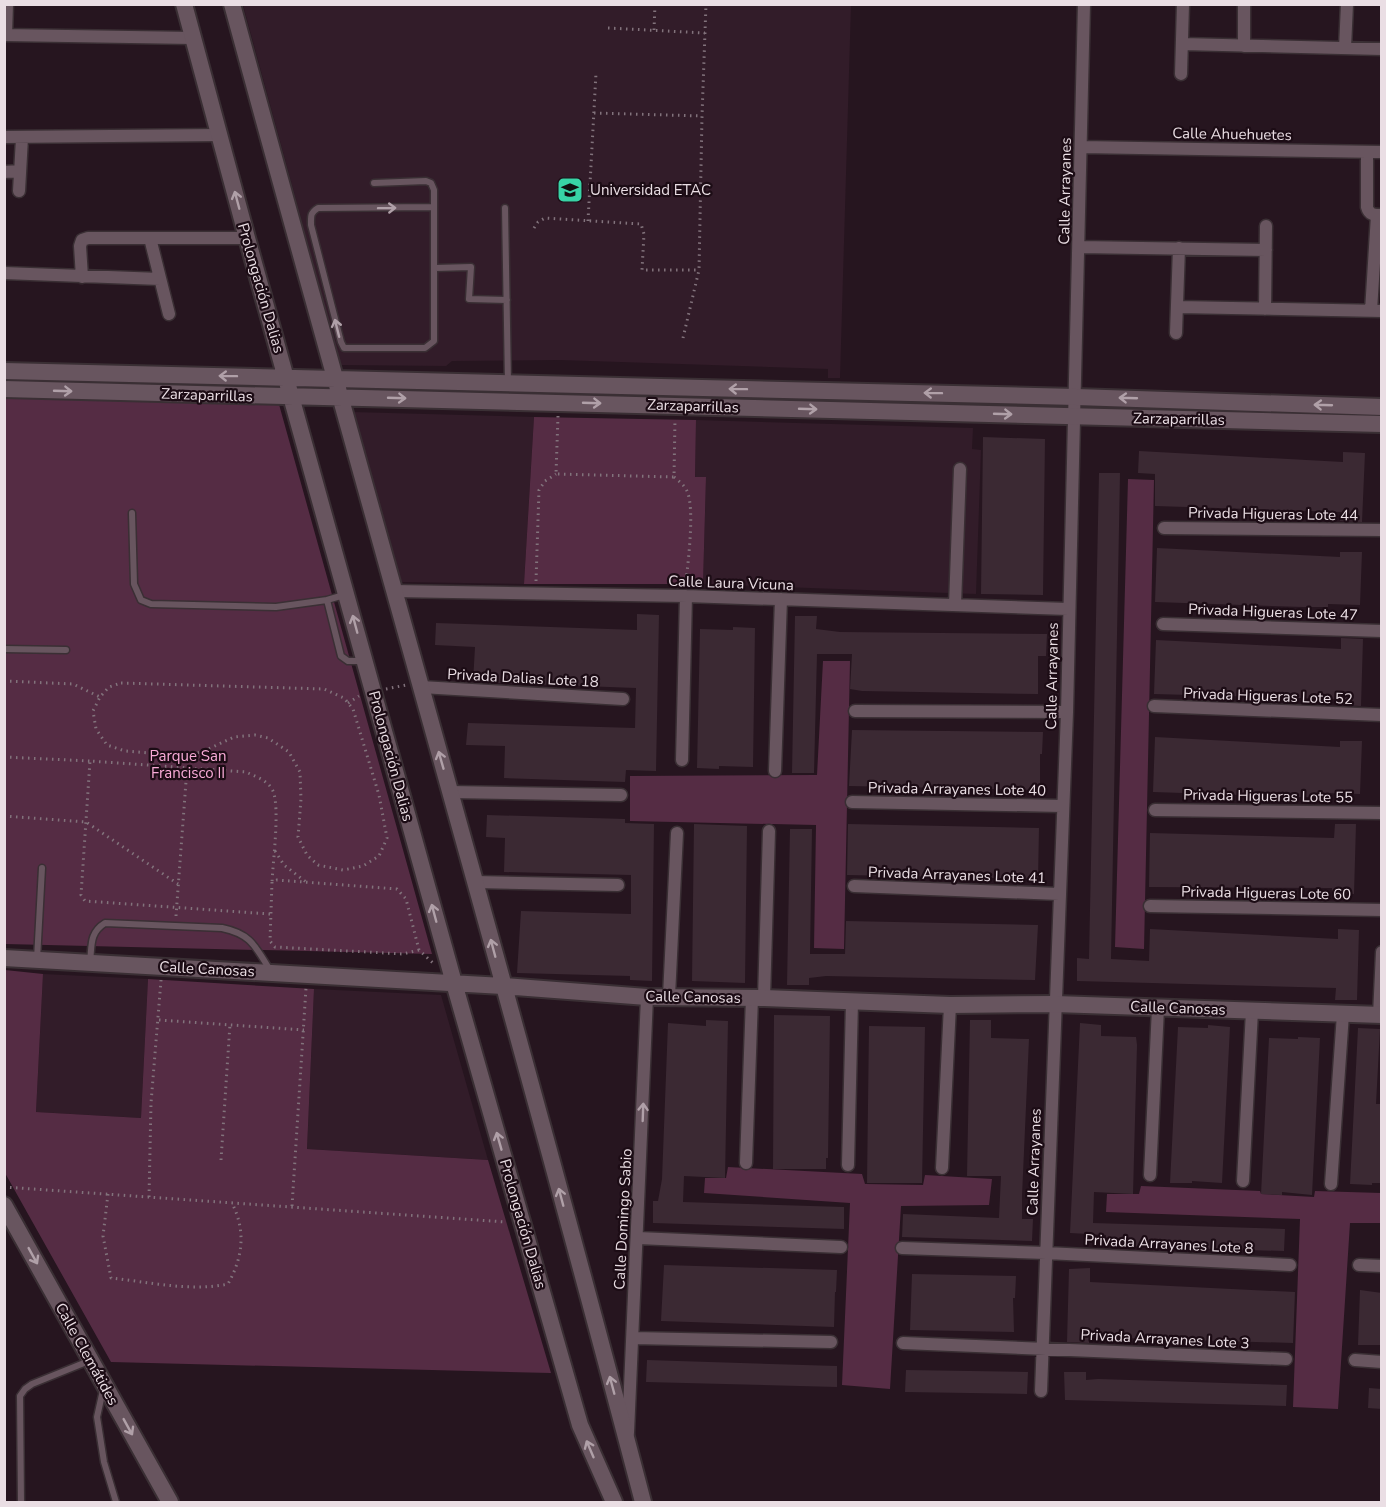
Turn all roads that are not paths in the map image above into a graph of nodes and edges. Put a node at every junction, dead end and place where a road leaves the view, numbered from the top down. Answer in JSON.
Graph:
{"nodes":[{"id":1,"x":7,"y":4,"type":"edge"},
{"id":2,"x":184,"y":4,"type":"edge"},
{"id":3,"x":232,"y":4,"type":"edge"},
{"id":4,"x":1084,"y":4,"type":"edge"},
{"id":5,"x":1183,"y":4,"type":"edge"},
{"id":6,"x":1244,"y":4,"type":"edge"},
{"id":7,"x":1347,"y":4,"type":"edge"},
{"id":8,"x":5,"y":35,"type":"edge"},
{"id":9,"x":194,"y":38,"type":"junction"},
{"id":10,"x":1184,"y":45,"type":"junction"},
{"id":11,"x":1244,"y":46,"type":"junction"},
{"id":12,"x":1345,"y":48,"type":"junction"},
{"id":13,"x":1382,"y":49,"type":"edge"},
{"id":14,"x":1182,"y":74,"type":"dead end"},
{"id":15,"x":219,"y":135,"type":"junction"},
{"id":16,"x":4,"y":137,"type":"edge"},
{"id":17,"x":22,"y":138,"type":"junction"},
{"id":18,"x":1081,"y":147,"type":"junction"},
{"id":19,"x":1367,"y":152,"type":"junction"},
{"id":20,"x":1382,"y":152,"type":"edge"},
{"id":21,"x":20,"y":171,"type":"junction"},
{"id":22,"x":4,"y":172,"type":"edge"},
{"id":23,"x":374,"y":183,"type":"dead end"},
{"id":24,"x":19,"y":191,"type":"dead end"},
{"id":25,"x":434,"y":207,"type":"junction"},
{"id":26,"x":505,"y":208,"type":"dead end"},
{"id":27,"x":1379,"y":215,"type":"edge"},
{"id":28,"x":1266,"y":226,"type":"dead end"},
{"id":29,"x":150,"y":238,"type":"junction"},
{"id":30,"x":247,"y":238,"type":"junction"},
{"id":31,"x":1079,"y":247,"type":"junction"},
{"id":32,"x":1179,"y":248,"type":"junction"},
{"id":33,"x":1266,"y":250,"type":"junction"},
{"id":34,"x":435,"y":268,"type":"junction"},
{"id":35,"x":4,"y":273,"type":"edge"},
{"id":36,"x":82,"y":277,"type":"junction"},
{"id":37,"x":160,"y":279,"type":"junction"},
{"id":38,"x":507,"y":300,"type":"junction"},
{"id":39,"x":1178,"y":307,"type":"junction"},
{"id":40,"x":1265,"y":309,"type":"junction"},
{"id":41,"x":1376,"y":311,"type":"edge"},
{"id":42,"x":169,"y":314,"type":"dead end"},
{"id":43,"x":1176,"y":333,"type":"dead end"},
{"id":44,"x":4,"y":371,"type":"edge"},
{"id":45,"x":286,"y":377,"type":"junction"},
{"id":46,"x":334,"y":379,"type":"junction"},
{"id":47,"x":508,"y":383,"type":"junction"},
{"id":48,"x":4,"y":389,"type":"edge"},
{"id":49,"x":339,"y":396,"type":"junction"},
{"id":50,"x":1076,"y":397,"type":"junction"},
{"id":51,"x":292,"y":398,"type":"junction"},
{"id":52,"x":1382,"y":407,"type":"edge"},
{"id":53,"x":1075,"y":416,"type":"junction"},
{"id":54,"x":1382,"y":424,"type":"edge"},
{"id":55,"x":960,"y":469,"type":"dead end"},
{"id":56,"x":132,"y":513,"type":"dead end"},
{"id":57,"x":1164,"y":528,"type":"dead end"},
{"id":58,"x":1382,"y":530,"type":"edge"},
{"id":59,"x":393,"y":591,"type":"junction"},
{"id":60,"x":347,"y":594,"type":"junction"},
{"id":61,"x":686,"y":596,"type":"junction"},
{"id":62,"x":781,"y":599,"type":"junction"},
{"id":63,"x":327,"y":600,"type":"junction"},
{"id":64,"x":955,"y":606,"type":"junction"},
{"id":65,"x":1068,"y":609,"type":"junction"},
{"id":66,"x":1162,"y":624,"type":"dead end"},
{"id":67,"x":1382,"y":631,"type":"edge"},
{"id":68,"x":4,"y":649,"type":"edge"},
{"id":69,"x":66,"y":650,"type":"dead end"},
{"id":70,"x":365,"y":662,"type":"junction"},
{"id":71,"x":420,"y":684,"type":"junction"},
{"id":72,"x":623,"y":699,"type":"dead end"},
{"id":73,"x":1154,"y":706,"type":"dead end"},
{"id":74,"x":855,"y":711,"type":"dead end"},
{"id":75,"x":1067,"y":712,"type":"junction"},
{"id":76,"x":1382,"y":715,"type":"edge"},
{"id":77,"x":682,"y":760,"type":"dead end"},
{"id":78,"x":775,"y":771,"type":"dead end"},
{"id":79,"x":450,"y":792,"type":"junction"},
{"id":80,"x":621,"y":795,"type":"dead end"},
{"id":81,"x":852,"y":802,"type":"dead end"},
{"id":82,"x":1062,"y":806,"type":"junction"},
{"id":83,"x":1155,"y":810,"type":"dead end"},
{"id":84,"x":1382,"y":813,"type":"edge"},
{"id":85,"x":769,"y":831,"type":"dead end"},
{"id":86,"x":677,"y":833,"type":"dead end"},
{"id":87,"x":42,"y":868,"type":"dead end"},
{"id":88,"x":475,"y":882,"type":"junction"},
{"id":89,"x":618,"y":885,"type":"dead end"},
{"id":90,"x":854,"y":886,"type":"dead end"},
{"id":91,"x":1059,"y":894,"type":"junction"},
{"id":92,"x":1150,"y":906,"type":"dead end"},
{"id":93,"x":1382,"y":910,"type":"edge"},
{"id":94,"x":1382,"y":951,"type":"edge"},
{"id":95,"x":4,"y":958,"type":"edge"},
{"id":96,"x":37,"y":960,"type":"junction"},
{"id":97,"x":90,"y":963,"type":"junction"},
{"id":98,"x":272,"y":973,"type":"junction"},
{"id":99,"x":454,"y":983,"type":"junction"},
{"id":100,"x":503,"y":986,"type":"junction"},
{"id":101,"x":669,"y":996,"type":"junction"},
{"id":102,"x":648,"y":997,"type":"junction"},
{"id":103,"x":758,"y":998,"type":"junction"},
{"id":104,"x":852,"y":1002,"type":"junction"},
{"id":105,"x":1055,"y":1004,"type":"junction"},
{"id":106,"x":950,"y":1005,"type":"junction"},
{"id":107,"x":1158,"y":1008,"type":"junction"},
{"id":108,"x":1252,"y":1011,"type":"junction"},
{"id":109,"x":1343,"y":1014,"type":"junction"},
{"id":110,"x":1380,"y":1015,"type":"edge"},
{"id":111,"x":746,"y":1163,"type":"dead end"},
{"id":112,"x":848,"y":1165,"type":"dead end"},
{"id":113,"x":942,"y":1168,"type":"dead end"},
{"id":114,"x":1150,"y":1174,"type":"dead end"},
{"id":115,"x":1243,"y":1181,"type":"dead end"},
{"id":116,"x":1331,"y":1184,"type":"dead end"},
{"id":117,"x":4,"y":1205,"type":"edge"},
{"id":118,"x":638,"y":1238,"type":"junction"},
{"id":119,"x":841,"y":1247,"type":"dead end"},
{"id":120,"x":902,"y":1248,"type":"dead end"},
{"id":121,"x":1046,"y":1253,"type":"junction"},
{"id":122,"x":1290,"y":1265,"type":"dead end"},
{"id":123,"x":1359,"y":1265,"type":"dead end"},
{"id":124,"x":1382,"y":1266,"type":"edge"},
{"id":125,"x":633,"y":1338,"type":"junction"},
{"id":126,"x":831,"y":1342,"type":"dead end"},
{"id":127,"x":903,"y":1342,"type":"dead end"},
{"id":128,"x":1042,"y":1348,"type":"junction"},
{"id":129,"x":1287,"y":1359,"type":"dead end"},
{"id":130,"x":91,"y":1360,"type":"junction"},
{"id":131,"x":1355,"y":1360,"type":"dead end"},
{"id":132,"x":1382,"y":1362,"type":"edge"},
{"id":133,"x":104,"y":1384,"type":"junction"},
{"id":134,"x":1041,"y":1391,"type":"dead end"},
{"id":135,"x":628,"y":1443,"type":"junction"},
{"id":136,"x":21,"y":1503,"type":"edge"},
{"id":137,"x":116,"y":1503,"type":"edge"},
{"id":138,"x":170,"y":1503,"type":"edge"},
{"id":139,"x":614,"y":1503,"type":"edge"},
{"id":140,"x":643,"y":1503,"type":"edge"}],
"edges":[{"from":1,"to":8,"type":"street"},
{"from":2,"to":9,"type":"street","name":"Prolongación Dalias"},
{"from":3,"to":46,"type":"street"},
{"from":4,"to":18,"type":"street","name":"Calle Arrayanes"},
{"from":5,"to":10,"type":"street"},
{"from":6,"to":11,"type":"street"},
{"from":7,"to":12,"type":"street"},
{"from":8,"to":9,"type":"street"},
{"from":9,"to":15,"type":"street","name":"Prolongación Dalias"},
{"from":10,"to":11,"type":"street"},
{"from":10,"to":14,"type":"street"},
{"from":11,"to":12,"type":"street"},
{"from":12,"to":13,"type":"street"},
{"from":15,"to":17,"type":"street"},
{"from":30,"to":15,"type":"street","name":"Prolongación Dalias","one_way":true},
{"from":16,"to":17,"type":"street"},
{"from":17,"to":21,"type":"street"},
{"from":18,"to":19,"type":"street","name":"Calle Ahuehuetes"},
{"from":18,"to":31,"type":"street","name":"Calle Arrayanes"},
{"from":19,"to":20,"type":"street","name":"Calle Ahuehuetes"},
{"from":19,"to":27,"type":"street"},
{"from":21,"to":22,"type":"street"},
{"from":21,"to":24,"type":"street"},
{"from":23,"to":25,"type":"lane"},
{"from":25,"to":34,"type":"lane"},
{"from":34,"to":25,"type":"lane","one_way":true},
{"from":26,"to":38,"type":"lane"},
{"from":27,"to":41,"type":"street"},
{"from":28,"to":33,"type":"street"},
{"from":29,"to":30,"type":"street"},
{"from":29,"to":36,"type":"street"},
{"from":29,"to":37,"type":"street"},
{"from":30,"to":45,"type":"street","name":"Prolongación Dalias"},
{"from":31,"to":32,"type":"street"},
{"from":31,"to":50,"type":"street","name":"Calle Arrayanes"},
{"from":32,"to":33,"type":"street"},
{"from":32,"to":39,"type":"street"},
{"from":33,"to":40,"type":"street"},
{"from":34,"to":38,"type":"lane"},
{"from":35,"to":36,"type":"street"},
{"from":36,"to":37,"type":"street"},
{"from":37,"to":42,"type":"street"},
{"from":38,"to":47,"type":"lane"},
{"from":39,"to":40,"type":"street"},
{"from":39,"to":43,"type":"street"},
{"from":40,"to":41,"type":"street"},
{"from":45,"to":44,"type":"street","name":"Zarzaparrillas","one_way":true},
{"from":45,"to":46,"type":"street","name":"Zarzaparrillas"},
{"from":45,"to":51,"type":"street","name":"Prolongación Dalias"},
{"from":46,"to":47,"type":"street","name":"Zarzaparrillas"},
{"from":46,"to":49,"type":"street"},
{"from":50,"to":47,"type":"street","name":"Zarzaparrillas","one_way":true},
{"from":48,"to":51,"type":"street","name":"Zarzaparrillas","one_way":true},
{"from":49,"to":51,"type":"street","name":"Zarzaparrillas"},
{"from":49,"to":53,"type":"street","name":"Zarzaparrillas","one_way":true},
{"from":49,"to":59,"type":"street"},
{"from":52,"to":50,"type":"street","name":"Zarzaparrillas","one_way":true},
{"from":50,"to":53,"type":"street","name":"Calle Arrayanes"},
{"from":51,"to":60,"type":"street","name":"Prolongación Dalias"},
{"from":53,"to":54,"type":"street","name":"Zarzaparrillas"},
{"from":53,"to":65,"type":"street","name":"Calle Arrayanes"},
{"from":55,"to":64,"type":"street"},
{"from":56,"to":63,"type":"lane"},
{"from":57,"to":58,"type":"street","name":"Privada Higueras Lote 44"},
{"from":59,"to":61,"type":"street","name":"Calle Laura Vicuna"},
{"from":59,"to":71,"type":"street"},
{"from":60,"to":63,"type":"lane"},
{"from":70,"to":60,"type":"street","name":"Prolongación Dalias","one_way":true},
{"from":61,"to":62,"type":"street","name":"Calle Laura Vicuna"},
{"from":61,"to":77,"type":"street"},
{"from":62,"to":64,"type":"street","name":"Calle Laura Vicuna"},
{"from":62,"to":78,"type":"street"},
{"from":63,"to":70,"type":"lane"},
{"from":64,"to":65,"type":"street","name":"Calle Laura Vicuna"},
{"from":65,"to":75,"type":"street","name":"Calle Arrayanes"},
{"from":66,"to":67,"type":"street","name":"Privada Higueras Lote 47"},
{"from":68,"to":69,"type":"lane"},
{"from":99,"to":70,"type":"street","name":"Prolongación Dalias","one_way":true},
{"from":71,"to":72,"type":"street","name":"Privada Dalias Lote 18"},
{"from":79,"to":71,"type":"street","one_way":true},
{"from":73,"to":76,"type":"street","name":"Privada Higueras Lote 52"},
{"from":74,"to":75,"type":"street"},
{"from":75,"to":82,"type":"street","name":"Calle Arrayanes"},
{"from":79,"to":80,"type":"street"},
{"from":79,"to":88,"type":"street"},
{"from":81,"to":82,"type":"street","name":"Privada Arrayanes Lote 40"},
{"from":82,"to":91,"type":"street","name":"Calle Arrayanes"},
{"from":83,"to":84,"type":"street","name":"Privada Higueras Lote 55"},
{"from":85,"to":103,"type":"street"},
{"from":86,"to":101,"type":"street"},
{"from":87,"to":96,"type":"lane"},
{"from":88,"to":89,"type":"street"},
{"from":100,"to":88,"type":"street","one_way":true},
{"from":90,"to":91,"type":"street","name":"Privada Arrayanes Lote 41"},
{"from":91,"to":105,"type":"street","name":"Calle Arrayanes"},
{"from":92,"to":93,"type":"street","name":"Privada Higueras Lote 60"},
{"from":94,"to":110,"type":"street"},
{"from":95,"to":96,"type":"street","name":"Calle Canosas"},
{"from":96,"to":97,"type":"street","name":"Calle Canosas"},
{"from":97,"to":98,"type":"street","name":"Calle Canosas"},
{"from":97,"to":98,"type":"lane"},
{"from":98,"to":99,"type":"street","name":"Calle Canosas"},
{"from":99,"to":100,"type":"street","name":"Calle Canosas"},
{"from":139,"to":99,"type":"street","name":"Prolongación Dalias","one_way":true},
{"from":100,"to":102,"type":"street","name":"Calle Canosas"},
{"from":135,"to":100,"type":"street","one_way":true},
{"from":101,"to":102,"type":"street","name":"Calle Canosas"},
{"from":101,"to":103,"type":"street","name":"Calle Canosas"},
{"from":118,"to":102,"type":"street","name":"Calle Domingo Sabio","one_way":true},
{"from":103,"to":104,"type":"street","name":"Calle Canosas"},
{"from":103,"to":111,"type":"street"},
{"from":104,"to":106,"type":"street","name":"Calle Canosas"},
{"from":104,"to":112,"type":"street"},
{"from":105,"to":106,"type":"street","name":"Calle Canosas"},
{"from":105,"to":107,"type":"street","name":"Calle Canosas"},
{"from":105,"to":121,"type":"street","name":"Calle Arrayanes"},
{"from":106,"to":113,"type":"street"},
{"from":107,"to":108,"type":"street","name":"Calle Canosas"},
{"from":107,"to":114,"type":"street"},
{"from":108,"to":109,"type":"street","name":"Calle Canosas"},
{"from":108,"to":115,"type":"street"},
{"from":109,"to":110,"type":"street","name":"Calle Canosas"},
{"from":109,"to":116,"type":"street"},
{"from":117,"to":130,"type":"street","name":"Calle Clemátides","one_way":true},
{"from":118,"to":119,"type":"street"},
{"from":118,"to":125,"type":"street","name":"Calle Domingo Sabio"},
{"from":120,"to":121,"type":"street","name":"Privada Arrayanes Lote 8"},
{"from":121,"to":122,"type":"street","name":"Privada Arrayanes Lote 8"},
{"from":121,"to":128,"type":"street","name":"Calle Arrayanes"},
{"from":123,"to":124,"type":"street"},
{"from":125,"to":126,"type":"street"},
{"from":125,"to":135,"type":"street","name":"Calle Domingo Sabio"},
{"from":127,"to":128,"type":"street","name":"Privada Arrayanes Lote 3"},
{"from":128,"to":129,"type":"street","name":"Privada Arrayanes Lote 3"},
{"from":128,"to":134,"type":"street","name":"Calle Arrayanes"},
{"from":130,"to":133,"type":"street","name":"Calle Clemátides"},
{"from":130,"to":136,"type":"lane"},
{"from":131,"to":132,"type":"street"},
{"from":133,"to":137,"type":"lane"},
{"from":133,"to":138,"type":"street","name":"Calle Clemátides","one_way":true},
{"from":135,"to":140,"type":"street"}]}
